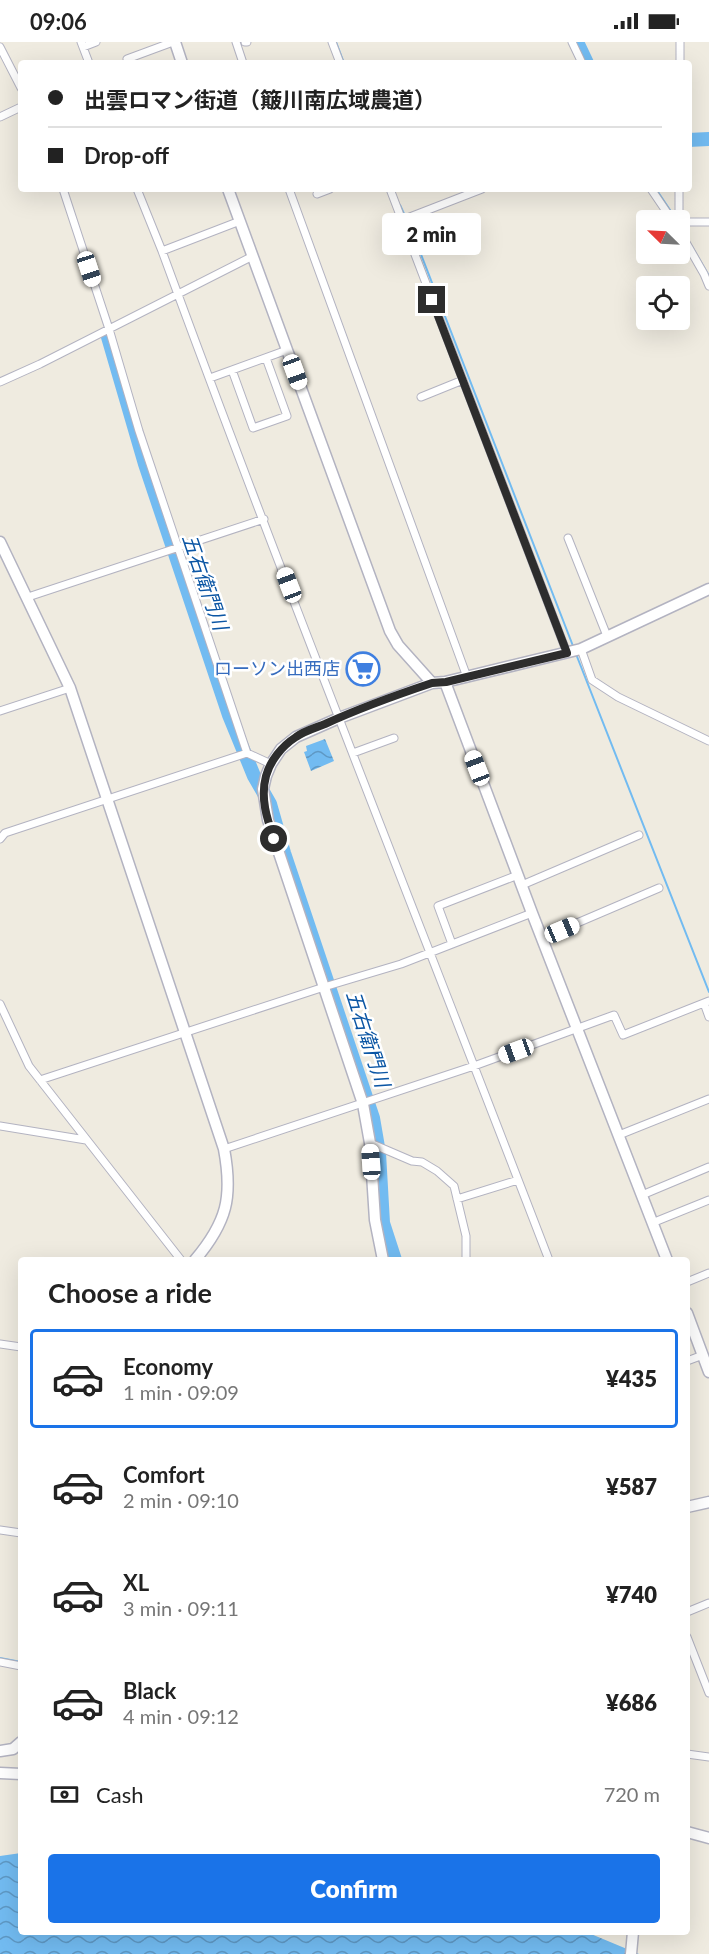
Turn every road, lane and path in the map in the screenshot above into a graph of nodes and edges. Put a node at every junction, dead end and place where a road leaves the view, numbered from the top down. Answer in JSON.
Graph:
{"nodes":[{"id":1,"x":96,"y":42,"type":"edge"},
{"id":2,"x":174,"y":42,"type":"edge"},
{"id":3,"x":236,"y":42,"type":"edge"},
{"id":4,"x":332,"y":42,"type":"edge"},
{"id":5,"x":572,"y":42,"type":"edge"},
{"id":6,"x":680,"y":42,"type":"edge"},
{"id":7,"x":82,"y":44,"type":"edge"},
{"id":8,"x":0,"y":46,"type":"edge"},
{"id":9,"x":127,"y":59,"type":"dead end"},
{"id":10,"x":88,"y":60,"type":"edge"},
{"id":11,"x":181,"y":60,"type":"edge"},
{"id":12,"x":242,"y":60,"type":"edge"},
{"id":13,"x":339,"y":60,"type":"edge"},
{"id":14,"x":581,"y":60,"type":"edge"},
{"id":15,"x":680,"y":60,"type":"edge"},
{"id":16,"x":18,"y":82,"type":"edge"},
{"id":17,"x":18,"y":108,"type":"edge"},
{"id":18,"x":0,"y":117,"type":"edge"},
{"id":19,"x":64,"y":192,"type":"edge"},
{"id":20,"x":138,"y":192,"type":"edge"},
{"id":21,"x":229,"y":192,"type":"edge"},
{"id":22,"x":290,"y":192,"type":"edge"},
{"id":23,"x":322,"y":192,"type":"edge"},
{"id":24,"x":391,"y":192,"type":"edge"},
{"id":25,"x":474,"y":192,"type":"edge"},
{"id":26,"x":653,"y":192,"type":"edge"},
{"id":27,"x":679,"y":192,"type":"edge"},
{"id":28,"x":317,"y":194,"type":"dead end"},
{"id":29,"x":665,"y":210,"type":"edge"},
{"id":30,"x":679,"y":210,"type":"edge"},
{"id":31,"x":402,"y":219,"type":"junction"},
{"id":32,"x":240,"y":221,"type":"junction"},
{"id":33,"x":690,"y":221,"type":"edge"},
{"id":34,"x":709,"y":222,"type":"edge"},
{"id":35,"x":162,"y":250,"type":"junction"},
{"id":36,"x":690,"y":250,"type":"edge"},
{"id":37,"x":253,"y":256,"type":"junction"},
{"id":38,"x":709,"y":286,"type":"edge"},
{"id":39,"x":179,"y":295,"type":"junction"},
{"id":40,"x":109,"y":329,"type":"junction"},
{"id":41,"x":287,"y":350,"type":"junction"},
{"id":42,"x":266,"y":358,"type":"junction"},
{"id":43,"x":232,"y":370,"type":"junction"},
{"id":44,"x":210,"y":378,"type":"junction"},
{"id":45,"x":463,"y":380,"type":"junction"},
{"id":46,"x":0,"y":382,"type":"edge"},
{"id":47,"x":421,"y":397,"type":"dead end"},
{"id":48,"x":264,"y":519,"type":"junction"},
{"id":49,"x":568,"y":538,"type":"dead end"},
{"id":50,"x":0,"y":542,"type":"edge"},
{"id":51,"x":178,"y":548,"type":"junction"},
{"id":52,"x":709,"y":589,"type":"edge"},
{"id":53,"x":28,"y":597,"type":"junction"},
{"id":54,"x":607,"y":636,"type":"junction"},
{"id":55,"x":581,"y":649,"type":"junction"},
{"id":56,"x":567,"y":653,"type":"junction"},
{"id":57,"x":416,"y":665,"type":"junction"},
{"id":58,"x":467,"y":677,"type":"junction"},
{"id":59,"x":446,"y":682,"type":"junction"},
{"id":60,"x":432,"y":683,"type":"junction"},
{"id":61,"x":70,"y":688,"type":"junction"},
{"id":62,"x":411,"y":690,"type":"junction"},
{"id":63,"x":0,"y":711,"type":"edge"},
{"id":64,"x":339,"y":718,"type":"junction"},
{"id":65,"x":394,"y":738,"type":"dead end"},
{"id":66,"x":709,"y":741,"type":"edge"},
{"id":67,"x":247,"y":753,"type":"junction"},
{"id":68,"x":353,"y":753,"type":"junction"},
{"id":69,"x":271,"y":764,"type":"junction"},
{"id":70,"x":108,"y":799,"type":"junction"},
{"id":71,"x":639,"y":835,"type":"dead end"},
{"id":72,"x":0,"y":838,"type":"edge"},
{"id":73,"x":520,"y":880,"type":"junction"},
{"id":74,"x":659,"y":888,"type":"dead end"},
{"id":75,"x":532,"y":913,"type":"junction"},
{"id":76,"x":542,"y":938,"type":"junction"},
{"id":77,"x":452,"y":944,"type":"junction"},
{"id":78,"x":431,"y":952,"type":"junction"},
{"id":79,"x":324,"y":987,"type":"junction"},
{"id":80,"x":706,"y":1002,"type":"edge"},
{"id":81,"x":0,"y":1005,"type":"edge"},
{"id":82,"x":709,"y":1017,"type":"edge"},
{"id":83,"x":577,"y":1029,"type":"junction"},
{"id":84,"x":186,"y":1033,"type":"junction"},
{"id":85,"x":474,"y":1066,"type":"junction"},
{"id":86,"x":40,"y":1080,"type":"junction"},
{"id":87,"x":709,"y":1099,"type":"edge"},
{"id":88,"x":363,"y":1104,"type":"junction"},
{"id":89,"x":0,"y":1126,"type":"edge"},
{"id":90,"x":619,"y":1135,"type":"junction"},
{"id":91,"x":86,"y":1140,"type":"junction"},
{"id":92,"x":370,"y":1143,"type":"junction"},
{"id":93,"x":224,"y":1149,"type":"junction"},
{"id":94,"x":709,"y":1167,"type":"edge"},
{"id":95,"x":518,"y":1180,"type":"junction"},
{"id":96,"x":642,"y":1195,"type":"junction"},
{"id":97,"x":457,"y":1199,"type":"junction"},
{"id":98,"x":709,"y":1200,"type":"edge"},
{"id":99,"x":652,"y":1223,"type":"junction"},
{"id":100,"x":179,"y":1257,"type":"edge"},
{"id":101,"x":197,"y":1257,"type":"edge"},
{"id":102,"x":382,"y":1257,"type":"edge"},
{"id":103,"x":465,"y":1257,"type":"edge"},
{"id":104,"x":548,"y":1257,"type":"edge"},
{"id":105,"x":666,"y":1257,"type":"edge"},
{"id":106,"x":709,"y":1273,"type":"edge"},
{"id":107,"x":690,"y":1281,"type":"edge"},
{"id":108,"x":690,"y":1321,"type":"edge"},
{"id":109,"x":0,"y":1344,"type":"edge"},
{"id":110,"x":18,"y":1347,"type":"edge"},
{"id":111,"x":703,"y":1355,"type":"junction"},
{"id":112,"x":690,"y":1360,"type":"edge"},
{"id":113,"x":709,"y":1372,"type":"edge"},
{"id":114,"x":709,"y":1502,"type":"edge"},
{"id":115,"x":690,"y":1506,"type":"edge"},
{"id":116,"x":0,"y":1530,"type":"edge"},
{"id":117,"x":18,"y":1533,"type":"edge"},
{"id":118,"x":709,"y":1603,"type":"edge"},
{"id":119,"x":690,"y":1611,"type":"edge"},
{"id":120,"x":690,"y":1644,"type":"edge"},
{"id":121,"x":0,"y":1662,"type":"edge"},
{"id":122,"x":18,"y":1665,"type":"edge"},
{"id":123,"x":709,"y":1692,"type":"edge"},
{"id":124,"x":18,"y":1745,"type":"edge"},
{"id":125,"x":0,"y":1751,"type":"edge"},
{"id":126,"x":690,"y":1754,"type":"edge"},
{"id":127,"x":709,"y":1757,"type":"edge"},
{"id":128,"x":0,"y":1773,"type":"edge"},
{"id":129,"x":18,"y":1774,"type":"edge"},
{"id":130,"x":690,"y":1833,"type":"edge"},
{"id":131,"x":709,"y":1838,"type":"edge"},
{"id":132,"x":633,"y":1935,"type":"edge"},
{"id":133,"x":631,"y":1954,"type":"edge"}],
"edges":[{"from":1,"to":7,"type":"street"},
{"from":2,"to":9,"type":"street"},
{"from":2,"to":11,"type":"street"},
{"from":3,"to":12,"type":"street"},
{"from":4,"to":13,"type":"street"},
{"from":5,"to":14,"type":"street"},
{"from":6,"to":15,"type":"street"},
{"from":7,"to":10,"type":"street"},
{"from":8,"to":16,"type":"street"},
{"from":17,"to":18,"type":"street"},
{"from":19,"to":40,"type":"street"},
{"from":20,"to":35,"type":"street"},
{"from":21,"to":32,"type":"street"},
{"from":22,"to":58,"type":"street"},
{"from":23,"to":28,"type":"street"},
{"from":24,"to":31,"type":"street"},
{"from":25,"to":31,"type":"street"},
{"from":26,"to":29,"type":"street"},
{"from":27,"to":30,"type":"street"},
{"from":31,"to":45,"type":"street"},
{"from":32,"to":35,"type":"street"},
{"from":32,"to":37,"type":"street"},
{"from":33,"to":34,"type":"street"},
{"from":35,"to":39,"type":"street"},
{"from":36,"to":38,"type":"street"},
{"from":37,"to":39,"type":"street"},
{"from":37,"to":41,"type":"street"},
{"from":39,"to":40,"type":"street"},
{"from":39,"to":44,"type":"street"},
{"from":40,"to":46,"type":"street"},
{"from":40,"to":51,"type":"street"},
{"from":41,"to":42,"type":"street"},
{"from":41,"to":57,"type":"street"},
{"from":42,"to":43,"type":"street"},
{"from":42,"to":43,"type":"street"},
{"from":43,"to":44,"type":"street"},
{"from":44,"to":48,"type":"street"},
{"from":45,"to":47,"type":"street"},
{"from":45,"to":56,"type":"street"},
{"from":48,"to":51,"type":"street"},
{"from":48,"to":64,"type":"street"},
{"from":49,"to":54,"type":"street"},
{"from":50,"to":53,"type":"street"},
{"from":51,"to":53,"type":"street"},
{"from":51,"to":67,"type":"street"},
{"from":52,"to":54,"type":"street"},
{"from":53,"to":61,"type":"street"},
{"from":54,"to":55,"type":"street"},
{"from":55,"to":56,"type":"street"},
{"from":55,"to":66,"type":"street"},
{"from":56,"to":58,"type":"street"},
{"from":57,"to":60,"type":"street"},
{"from":57,"to":62,"type":"street"},
{"from":58,"to":59,"type":"street"},
{"from":59,"to":60,"type":"street"},
{"from":59,"to":73,"type":"street"},
{"from":60,"to":62,"type":"street"},
{"from":61,"to":63,"type":"street"},
{"from":61,"to":70,"type":"street"},
{"from":62,"to":64,"type":"street"},
{"from":64,"to":68,"type":"street"},
{"from":64,"to":69,"type":"street"},
{"from":65,"to":68,"type":"street"},
{"from":67,"to":69,"type":"street"},
{"from":67,"to":70,"type":"street"},
{"from":68,"to":78,"type":"street"},
{"from":69,"to":79,"type":"street"},
{"from":70,"to":72,"type":"street"},
{"from":70,"to":84,"type":"street"},
{"from":71,"to":73,"type":"street"},
{"from":73,"to":75,"type":"street"},
{"from":73,"to":77,"type":"street"},
{"from":74,"to":76,"type":"street"},
{"from":75,"to":76,"type":"street"},
{"from":75,"to":77,"type":"street"},
{"from":76,"to":83,"type":"street"},
{"from":77,"to":78,"type":"street"},
{"from":78,"to":79,"type":"street"},
{"from":78,"to":85,"type":"street"},
{"from":79,"to":84,"type":"street"},
{"from":79,"to":88,"type":"street"},
{"from":80,"to":82,"type":"street"},
{"from":80,"to":83,"type":"street"},
{"from":81,"to":86,"type":"street"},
{"from":83,"to":85,"type":"street"},
{"from":83,"to":90,"type":"street"},
{"from":84,"to":86,"type":"street"},
{"from":84,"to":93,"type":"street"},
{"from":85,"to":88,"type":"street"},
{"from":85,"to":95,"type":"street"},
{"from":86,"to":91,"type":"street"},
{"from":87,"to":90,"type":"street"},
{"from":88,"to":92,"type":"street"},
{"from":88,"to":93,"type":"street"},
{"from":89,"to":91,"type":"street"},
{"from":90,"to":96,"type":"street"},
{"from":91,"to":100,"type":"street"},
{"from":92,"to":97,"type":"street"},
{"from":92,"to":102,"type":"street"},
{"from":93,"to":101,"type":"street"},
{"from":94,"to":96,"type":"street"},
{"from":95,"to":97,"type":"street"},
{"from":95,"to":104,"type":"street"},
{"from":96,"to":99,"type":"street"},
{"from":97,"to":103,"type":"street"},
{"from":98,"to":99,"type":"street"},
{"from":99,"to":105,"type":"street"},
{"from":106,"to":107,"type":"street"},
{"from":108,"to":111,"type":"street"},
{"from":109,"to":110,"type":"street"},
{"from":111,"to":112,"type":"street"},
{"from":111,"to":113,"type":"street"},
{"from":114,"to":115,"type":"street"},
{"from":116,"to":117,"type":"street"},
{"from":118,"to":119,"type":"street"},
{"from":120,"to":123,"type":"street"},
{"from":121,"to":122,"type":"street"},
{"from":124,"to":125,"type":"street"},
{"from":126,"to":127,"type":"street"},
{"from":128,"to":129,"type":"street"},
{"from":130,"to":131,"type":"street"},
{"from":132,"to":133,"type":"street"}]}
